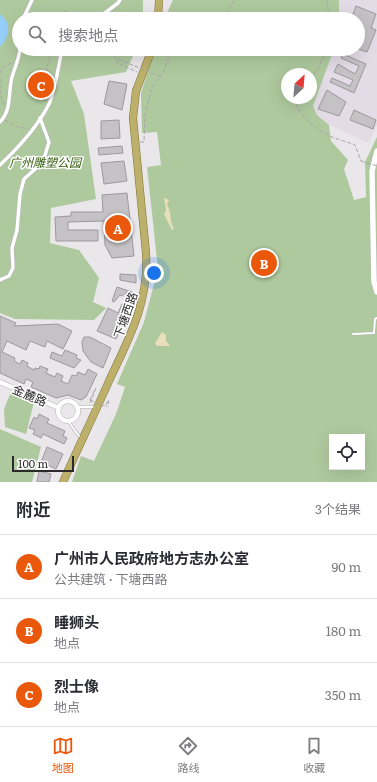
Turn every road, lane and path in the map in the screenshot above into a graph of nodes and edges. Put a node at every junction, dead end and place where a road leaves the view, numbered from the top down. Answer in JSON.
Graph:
{"nodes":[{"id":1,"x":32,"y":0,"type":"edge"},
{"id":2,"x":120,"y":0,"type":"edge"},
{"id":3,"x":153,"y":0,"type":"edge"},
{"id":4,"x":159,"y":0,"type":"edge"},
{"id":5,"x":236,"y":0,"type":"edge"},
{"id":6,"x":327,"y":0,"type":"edge"},
{"id":7,"x":68,"y":10,"type":"dead end"},
{"id":8,"x":65,"y":11,"type":"edge"},
{"id":9,"x":26,"y":12,"type":"edge"},
{"id":10,"x":108,"y":12,"type":"edge"},
{"id":11,"x":153,"y":12,"type":"edge"},
{"id":12,"x":158,"y":12,"type":"edge"},
{"id":13,"x":227,"y":12,"type":"edge"},
{"id":14,"x":328,"y":12,"type":"edge"},
{"id":15,"x":18,"y":56,"type":"edge"},
{"id":16,"x":50,"y":56,"type":"edge"},
{"id":17,"x":61,"y":56,"type":"edge"},
{"id":18,"x":110,"y":56,"type":"edge"},
{"id":19,"x":144,"y":56,"type":"edge"},
{"id":20,"x":149,"y":56,"type":"edge"},
{"id":21,"x":169,"y":56,"type":"edge"},
{"id":22,"x":324,"y":56,"type":"edge"},
{"id":23,"x":118,"y":60,"type":"junction"},
{"id":24,"x":17,"y":62,"type":"junction"},
{"id":25,"x":317,"y":69,"type":"edge"},
{"id":26,"x":0,"y":73,"type":"edge"},
{"id":27,"x":138,"y":73,"type":"junction"},
{"id":28,"x":161,"y":77,"type":"junction"},
{"id":29,"x":0,"y":79,"type":"edge"},
{"id":30,"x":294,"y":104,"type":"edge"},
{"id":31,"x":8,"y":107,"type":"junction"},
{"id":32,"x":46,"y":108,"type":"junction"},
{"id":33,"x":40,"y":118,"type":"junction"},
{"id":34,"x":3,"y":119,"type":"junction"},
{"id":35,"x":0,"y":122,"type":"edge"},
{"id":36,"x":31,"y":129,"type":"junction"},
{"id":37,"x":134,"y":143,"type":"junction"},
{"id":38,"x":377,"y":151,"type":"edge"},
{"id":39,"x":0,"y":165,"type":"edge"},
{"id":40,"x":377,"y":166,"type":"edge"},
{"id":41,"x":0,"y":280,"type":"edge"},
{"id":42,"x":377,"y":292,"type":"edge"},
{"id":43,"x":376,"y":318,"type":"edge"},
{"id":44,"x":353,"y":334,"type":"dead end"},
{"id":45,"x":0,"y":382,"type":"edge"},
{"id":46,"x":106,"y":404,"type":"dead end"},
{"id":47,"x":77,"y":407,"type":"junction"},
{"id":48,"x":90,"y":407,"type":"junction"},
{"id":49,"x":59,"y":408,"type":"junction"},
{"id":50,"x":68,"y":421,"type":"junction"},
{"id":51,"x":80,"y":436,"type":"junction"},
{"id":52,"x":59,"y":482,"type":"edge"},
{"id":53,"x":63,"y":482,"type":"edge"}],
"edges":[{"from":1,"to":9,"type":"street"},
{"from":2,"to":10,"type":"street"},
{"from":3,"to":11,"type":"highway"},
{"from":4,"to":12,"type":"highway"},
{"from":5,"to":13,"type":"path"},
{"from":6,"to":14,"type":"path"},
{"from":7,"to":8,"type":"path"},
{"from":15,"to":24,"type":"street"},
{"from":16,"to":32,"type":"path"},
{"from":17,"to":32,"type":"street"},
{"from":18,"to":23,"type":"path"},
{"from":19,"to":27,"type":"highway","name":"下塘西路"},
{"from":20,"to":37,"type":"highway","name":"下塘西路"},
{"from":21,"to":28,"type":"path"},
{"from":22,"to":25,"type":"path"},
{"from":23,"to":27,"type":"path"},
{"from":23,"to":28,"type":"path","bridge":true},
{"from":24,"to":26,"type":"path"},
{"from":24,"to":31,"type":"street"},
{"from":27,"to":48,"type":"highway","name":"下塘西路"},
{"from":28,"to":37,"type":"path"},
{"from":29,"to":31,"type":"path"},
{"from":30,"to":40,"type":"path","bridge":true},
{"from":31,"to":34,"type":"street"},
{"from":32,"to":33,"type":"street"},
{"from":33,"to":36,"type":"street"},
{"from":33,"to":41,"type":"street"},
{"from":34,"to":35,"type":"street"},
{"from":34,"to":36,"type":"path"},
{"from":36,"to":39,"type":"street"},
{"from":37,"to":53,"type":"highway","name":"下塘西路"},
{"from":38,"to":42,"type":"street"},
{"from":43,"to":44,"type":"lane"},
{"from":45,"to":49,"type":"street","name":"金麓路"},
{"from":46,"to":48,"type":"path","bridge":true},
{"from":47,"to":48,"type":"lane"},
{"from":47,"to":49,"type":"street"},
{"from":47,"to":50,"type":"street"},
{"from":48,"to":51,"type":"highway","name":"下塘西路"},
{"from":49,"to":50,"type":"street"},
{"from":50,"to":51,"type":"lane"},
{"from":51,"to":52,"type":"highway","name":"下塘西路"}]}
